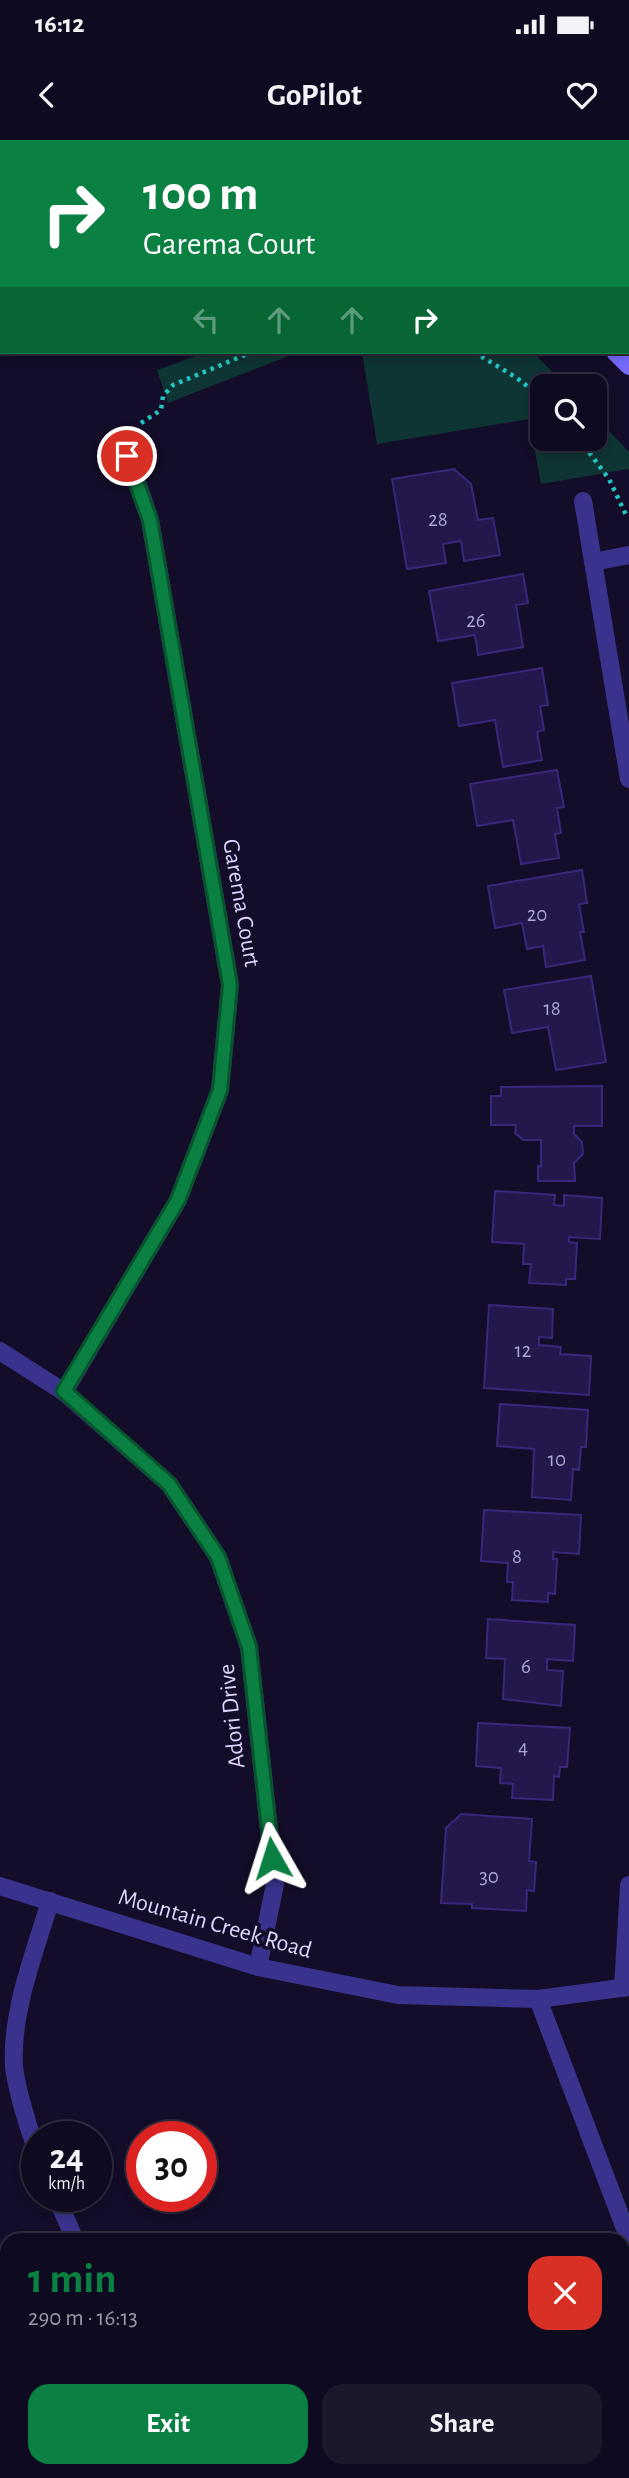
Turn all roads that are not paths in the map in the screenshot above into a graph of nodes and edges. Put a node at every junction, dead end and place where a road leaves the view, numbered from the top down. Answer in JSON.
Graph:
{"nodes":[{"id":1,"x":119,"y":436,"type":"road end"},
{"id":2,"x":583,"y":501,"type":"dead end"},
{"id":3,"x":629,"y":555,"type":"edge"},
{"id":4,"x":593,"y":562,"type":"junction"},
{"id":5,"x":629,"y":779,"type":"edge"},
{"id":6,"x":0,"y":1351,"type":"edge"},
{"id":7,"x":64,"y":1391,"type":"junction"},
{"id":8,"x":629,"y":1885,"type":"edge"},
{"id":9,"x":0,"y":1886,"type":"edge"},
{"id":10,"x":50,"y":1901,"type":"junction"},
{"id":11,"x":258,"y":1967,"type":"junction"},
{"id":12,"x":626,"y":1988,"type":"edge"},
{"id":13,"x":538,"y":1999,"type":"junction"},
{"id":14,"x":27,"y":2121,"type":"edge"},
{"id":15,"x":63,"y":2212,"type":"edge"},
{"id":16,"x":72,"y":2233,"type":"edge"},
{"id":17,"x":627,"y":2233,"type":"edge"}],
"edges":[{"from":1,"to":7,"type":"street","name":"Garema Court"},
{"from":2,"to":4,"type":"street"},
{"from":3,"to":4,"type":"street"},
{"from":4,"to":5,"type":"street"},
{"from":6,"to":7,"type":"street","name":"Adori Drive"},
{"from":7,"to":11,"type":"street","name":"Adori Drive"},
{"from":8,"to":12,"type":"street"},
{"from":9,"to":10,"type":"street","name":"Mountain Creek Road"},
{"from":10,"to":11,"type":"street","name":"Mountain Creek Road"},
{"from":10,"to":14,"type":"street"},
{"from":11,"to":13,"type":"street","name":"Mountain Creek Road"},
{"from":12,"to":13,"type":"street","name":"Mountain Creek Road"},
{"from":13,"to":17,"type":"street"},
{"from":15,"to":16,"type":"street"}]}
